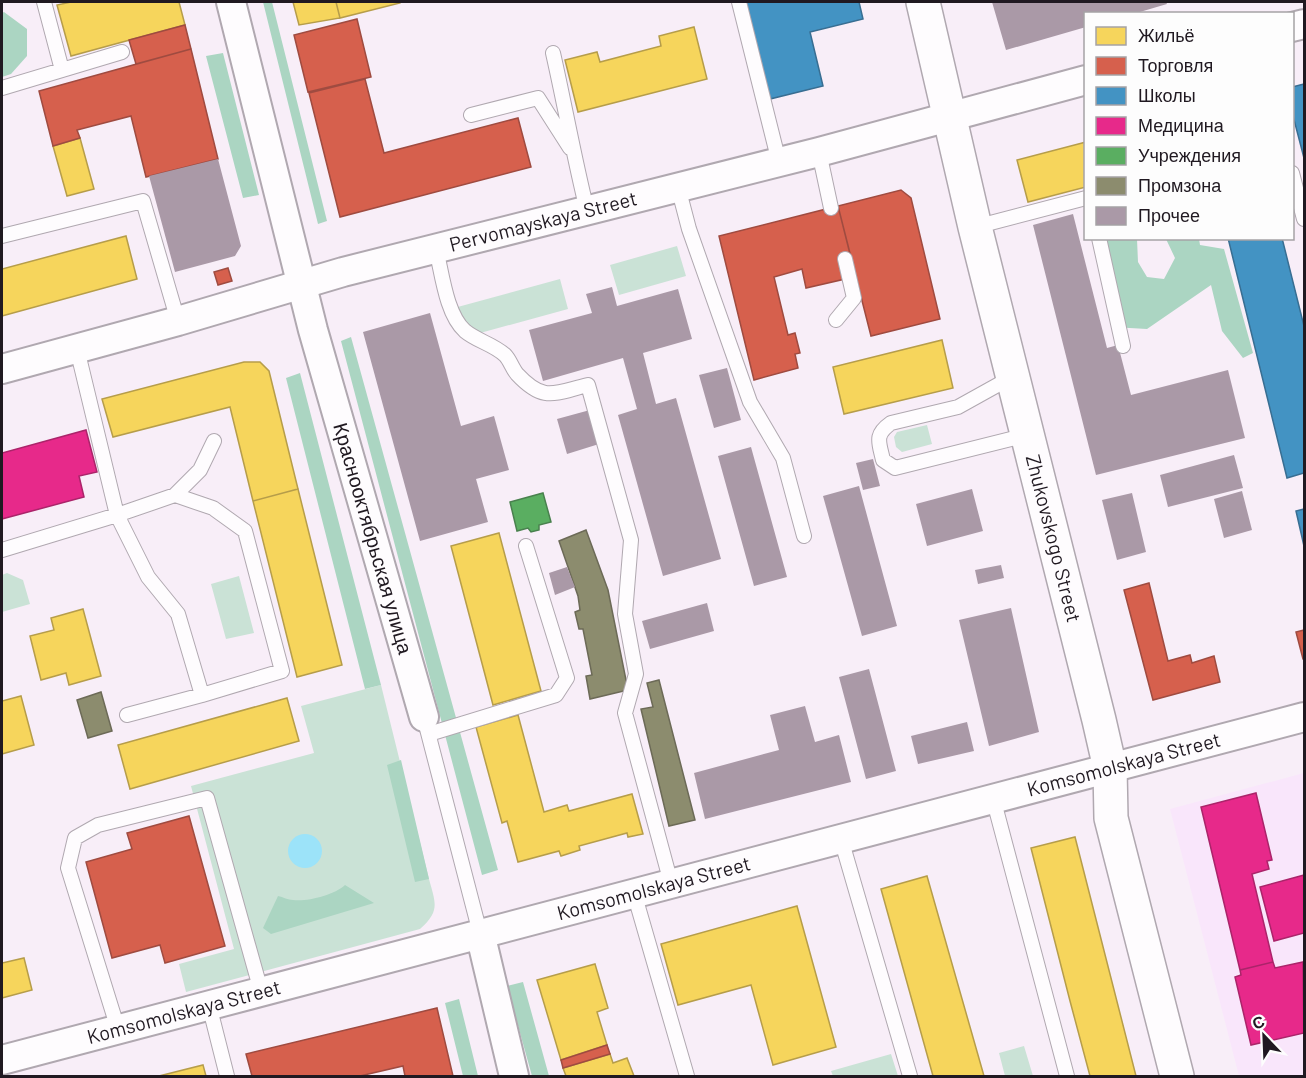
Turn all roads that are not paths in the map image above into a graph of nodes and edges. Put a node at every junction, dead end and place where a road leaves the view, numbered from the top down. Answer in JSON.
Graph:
{"nodes":[{"id":1,"x":44,"y":2,"type":"edge"},
{"id":2,"x":231,"y":2,"type":"edge"},
{"id":3,"x":739,"y":2,"type":"edge"},
{"id":4,"x":923,"y":2,"type":"edge"},
{"id":5,"x":122,"y":52,"type":"dead end"},
{"id":6,"x":553,"y":53,"type":"dead end"},
{"id":7,"x":62,"y":70,"type":"junction"},
{"id":8,"x":1084,"y":81,"type":"edge"},
{"id":9,"x":2,"y":88,"type":"edge"},
{"id":10,"x":471,"y":115,"type":"dead end"},
{"id":11,"x":949,"y":117,"type":"junction"},
{"id":12,"x":819,"y":152,"type":"junction"},
{"id":13,"x":573,"y":153,"type":"junction"},
{"id":14,"x":779,"y":162,"type":"junction"},
{"id":15,"x":1294,"y":177,"type":"edge"},
{"id":16,"x":678,"y":187,"type":"junction"},
{"id":17,"x":1084,"y":199,"type":"edge"},
{"id":18,"x":831,"y":208,"type":"dead end"},
{"id":19,"x":587,"y":210,"type":"junction"},
{"id":20,"x":1305,"y":219,"type":"edge"},
{"id":21,"x":975,"y":227,"type":"junction"},
{"id":22,"x":2,"y":236,"type":"edge"},
{"id":23,"x":1099,"y":240,"type":"edge"},
{"id":24,"x":436,"y":249,"type":"junction"},
{"id":25,"x":845,"y":259,"type":"dead end"},
{"id":26,"x":302,"y":283,"type":"junction"},
{"id":27,"x":836,"y":320,"type":"dead end"},
{"id":28,"x":178,"y":321,"type":"junction"},
{"id":29,"x":1123,"y":346,"type":"dead end"},
{"id":30,"x":77,"y":349,"type":"junction"},
{"id":31,"x":2,"y":369,"type":"edge"},
{"id":32,"x":1012,"y":377,"type":"junction"},
{"id":33,"x":1027,"y":435,"type":"junction"},
{"id":34,"x":214,"y":441,"type":"dead end"},
{"id":35,"x":175,"y":495,"type":"junction"},
{"id":36,"x":117,"y":515,"type":"junction"},
{"id":37,"x":804,"y":536,"type":"dead end"},
{"id":38,"x":526,"y":546,"type":"dead end"},
{"id":39,"x":2,"y":550,"type":"edge"},
{"id":40,"x":202,"y":695,"type":"junction"},
{"id":41,"x":127,"y":715,"type":"dead end"},
{"id":42,"x":1305,"y":717,"type":"edge"},
{"id":43,"x":426,"y":725,"type":"junction"},
{"id":44,"x":1110,"y":768,"type":"junction"},
{"id":45,"x":993,"y":798,"type":"junction"},
{"id":46,"x":841,"y":839,"type":"junction"},
{"id":47,"x":671,"y":883,"type":"junction"},
{"id":48,"x":634,"y":893,"type":"junction"},
{"id":49,"x":480,"y":933,"type":"junction"},
{"id":50,"x":261,"y":992,"type":"junction"},
{"id":51,"x":209,"y":1005,"type":"junction"},
{"id":52,"x":118,"y":1029,"type":"junction"},
{"id":53,"x":2,"y":1060,"type":"edge"},
{"id":54,"x":227,"y":1077,"type":"edge"},
{"id":55,"x":514,"y":1077,"type":"edge"},
{"id":56,"x":687,"y":1077,"type":"edge"},
{"id":57,"x":910,"y":1077,"type":"edge"},
{"id":58,"x":1067,"y":1077,"type":"edge"},
{"id":59,"x":1177,"y":1077,"type":"edge"}],
"edges":[{"from":1,"to":7,"type":"lane"},
{"from":2,"to":26,"type":"street","name":"Краснооктябрьская улица"},
{"from":3,"to":14,"type":"lane"},
{"from":4,"to":11,"type":"street","name":"Zhukovskogo Street"},
{"from":5,"to":7,"type":"lane"},
{"from":6,"to":13,"type":"lane"},
{"from":7,"to":9,"type":"lane"},
{"from":8,"to":11,"type":"street","name":"Pervomayskaya Street"},
{"from":10,"to":13,"type":"lane"},
{"from":11,"to":12,"type":"street","name":"Pervomayskaya Street"},
{"from":11,"to":21,"type":"street","name":"Zhukovskogo Street"},
{"from":12,"to":14,"type":"street","name":"Pervomayskaya Street"},
{"from":12,"to":18,"type":"lane"},
{"from":13,"to":19,"type":"lane"},
{"from":14,"to":16,"type":"street","name":"Pervomayskaya Street"},
{"from":15,"to":20,"type":"lane"},
{"from":16,"to":19,"type":"street","name":"Pervomayskaya Street"},
{"from":16,"to":37,"type":"lane"},
{"from":17,"to":21,"type":"lane"},
{"from":19,"to":24,"type":"street","name":"Pervomayskaya Street"},
{"from":21,"to":32,"type":"street","name":"Zhukovskogo Street"},
{"from":22,"to":28,"type":"lane"},
{"from":23,"to":29,"type":"lane"},
{"from":24,"to":26,"type":"street","name":"Pervomayskaya Street"},
{"from":24,"to":47,"type":"lane"},
{"from":25,"to":27,"type":"lane"},
{"from":26,"to":28,"type":"street","name":"Pervomayskaya Street"},
{"from":26,"to":43,"type":"street","name":"Краснооктябрьская улица"},
{"from":28,"to":30,"type":"street","name":"Pervomayskaya Street"},
{"from":30,"to":31,"type":"street","name":"Pervomayskaya Street"},
{"from":30,"to":36,"type":"lane"},
{"from":32,"to":33,"type":"street","name":"Zhukovskogo Street"},
{"from":32,"to":33,"type":"lane"},
{"from":33,"to":44,"type":"street","name":"Zhukovskogo Street"},
{"from":34,"to":35,"type":"lane"},
{"from":35,"to":36,"type":"lane"},
{"from":35,"to":40,"type":"lane"},
{"from":36,"to":39,"type":"lane"},
{"from":36,"to":40,"type":"lane"},
{"from":38,"to":43,"type":"lane"},
{"from":40,"to":41,"type":"lane"},
{"from":42,"to":44,"type":"street","name":"Komsomolskaya Street"},
{"from":43,"to":49,"type":"lane","name":"Краснооктябрьская улица"},
{"from":44,"to":45,"type":"street","name":"Komsomolskaya Street"},
{"from":44,"to":59,"type":"street","name":"Zhukovskogo Street"},
{"from":45,"to":46,"type":"street","name":"Komsomolskaya Street"},
{"from":45,"to":58,"type":"lane"},
{"from":46,"to":47,"type":"street","name":"Komsomolskaya Street"},
{"from":46,"to":57,"type":"lane"},
{"from":47,"to":48,"type":"street","name":"Komsomolskaya Street"},
{"from":48,"to":49,"type":"street","name":"Komsomolskaya Street"},
{"from":48,"to":56,"type":"lane"},
{"from":49,"to":50,"type":"street","name":"Komsomolskaya Street"},
{"from":49,"to":55,"type":"street","name":"Краснооктябрьская улица"},
{"from":50,"to":51,"type":"street","name":"Komsomolskaya Street"},
{"from":50,"to":52,"type":"lane"},
{"from":51,"to":52,"type":"street","name":"Komsomolskaya Street"},
{"from":51,"to":54,"type":"lane"},
{"from":52,"to":53,"type":"street","name":"Komsomolskaya Street"}]}
